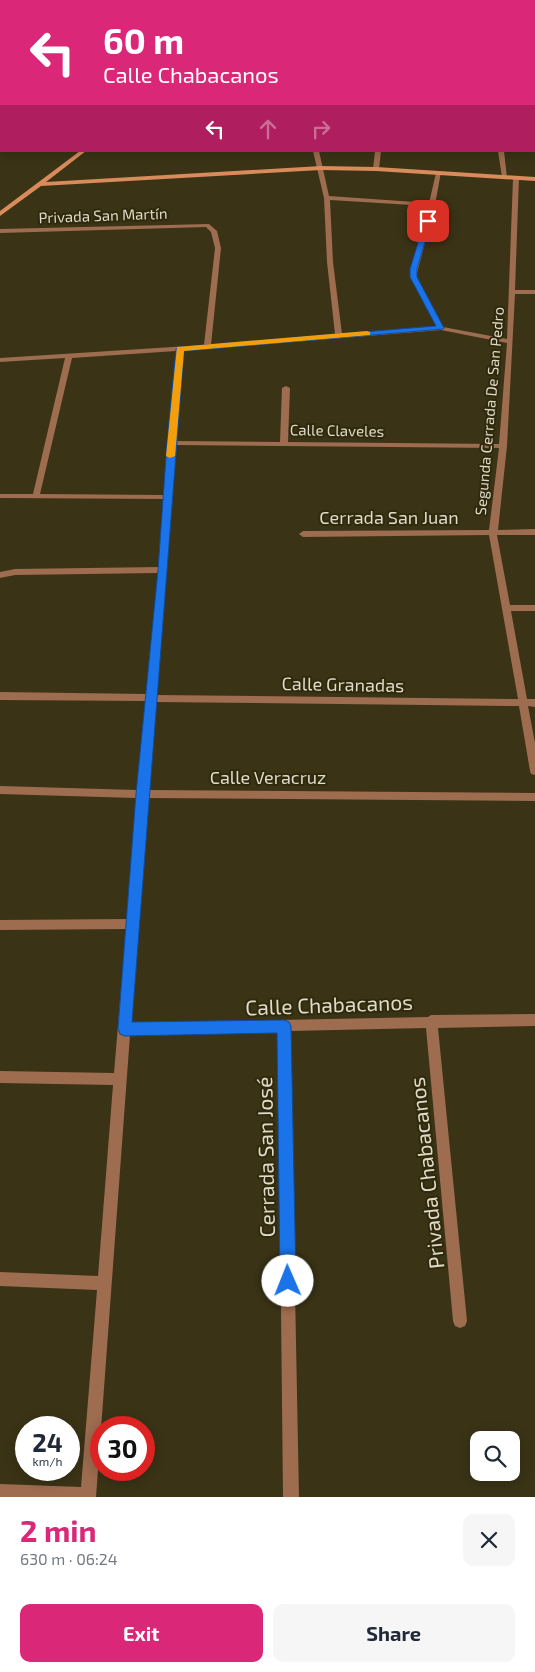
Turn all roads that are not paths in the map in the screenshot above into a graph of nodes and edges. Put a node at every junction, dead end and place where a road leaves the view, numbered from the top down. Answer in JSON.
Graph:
{"nodes":[{"id":1,"x":83,"y":152,"type":"edge"},
{"id":2,"x":316,"y":152,"type":"edge"},
{"id":3,"x":378,"y":152,"type":"edge"},
{"id":4,"x":501,"y":152,"type":"edge"},
{"id":5,"x":321,"y":168,"type":"junction"},
{"id":6,"x":376,"y":169,"type":"junction"},
{"id":7,"x":439,"y":173,"type":"junction"},
{"id":8,"x":505,"y":177,"type":"junction"},
{"id":9,"x":516,"y":178,"type":"junction"},
{"id":10,"x":535,"y":179,"type":"edge"},
{"id":11,"x":41,"y":184,"type":"junction"},
{"id":12,"x":327,"y":198,"type":"junction"},
{"id":13,"x":432,"y":205,"type":"junction"},
{"id":14,"x":0,"y":214,"type":"edge"},
{"id":15,"x":0,"y":231,"type":"edge"},
{"id":16,"x":512,"y":292,"type":"junction"},
{"id":17,"x":535,"y":292,"type":"edge"},
{"id":18,"x":440,"y":328,"type":"junction"},
{"id":19,"x":339,"y":336,"type":"junction"},
{"id":20,"x":510,"y":342,"type":"junction"},
{"id":21,"x":207,"y":347,"type":"junction"},
{"id":22,"x":180,"y":349,"type":"junction"},
{"id":23,"x":69,"y":356,"type":"junction"},
{"id":24,"x":0,"y":360,"type":"edge"},
{"id":25,"x":286,"y":388,"type":"dead end"},
{"id":26,"x":171,"y":443,"type":"junction"},
{"id":27,"x":284,"y":444,"type":"junction"},
{"id":28,"x":503,"y":446,"type":"junction"},
{"id":29,"x":0,"y":496,"type":"edge"},
{"id":30,"x":36,"y":496,"type":"junction"},
{"id":31,"x":167,"y":496,"type":"junction"},
{"id":32,"x":535,"y":532,"type":"edge"},
{"id":33,"x":493,"y":533,"type":"junction"},
{"id":34,"x":303,"y":534,"type":"dead end"},
{"id":35,"x":163,"y":570,"type":"junction"},
{"id":36,"x":0,"y":575,"type":"edge"},
{"id":37,"x":506,"y":608,"type":"junction"},
{"id":38,"x":535,"y":608,"type":"edge"},
{"id":39,"x":0,"y":696,"type":"edge"},
{"id":40,"x":151,"y":698,"type":"junction"},
{"id":41,"x":523,"y":702,"type":"junction"},
{"id":42,"x":535,"y":703,"type":"edge"},
{"id":43,"x":535,"y":771,"type":"edge"},
{"id":44,"x":0,"y":790,"type":"edge"},
{"id":45,"x":142,"y":794,"type":"junction"},
{"id":46,"x":535,"y":797,"type":"edge"},
{"id":47,"x":133,"y":924,"type":"junction"},
{"id":48,"x":0,"y":925,"type":"edge"},
{"id":49,"x":535,"y":1020,"type":"edge"},
{"id":50,"x":431,"y":1021,"type":"junction"},
{"id":51,"x":284,"y":1026,"type":"junction"},
{"id":52,"x":125,"y":1029,"type":"junction"},
{"id":53,"x":0,"y":1077,"type":"edge"},
{"id":54,"x":121,"y":1079,"type":"junction"},
{"id":55,"x":0,"y":1279,"type":"edge"},
{"id":56,"x":105,"y":1283,"type":"junction"},
{"id":57,"x":460,"y":1321,"type":"dead end"},
{"id":58,"x":0,"y":1492,"type":"edge"},
{"id":59,"x":88,"y":1496,"type":"edge"},
{"id":60,"x":291,"y":1497,"type":"edge"}],
"edges":[{"from":1,"to":11,"type":"street"},
{"from":2,"to":5,"type":"street"},
{"from":3,"to":6,"type":"street"},
{"from":4,"to":8,"type":"street"},
{"from":5,"to":6,"type":"street"},
{"from":5,"to":11,"type":"street"},
{"from":5,"to":12,"type":"street"},
{"from":6,"to":7,"type":"street"},
{"from":7,"to":8,"type":"street"},
{"from":7,"to":13,"type":"street"},
{"from":8,"to":9,"type":"street"},
{"from":9,"to":10,"type":"street"},
{"from":9,"to":16,"type":"street","name":"Segunda Cerrada De San Pedro"},
{"from":11,"to":14,"type":"street"},
{"from":12,"to":13,"type":"street"},
{"from":12,"to":19,"type":"street"},
{"from":13,"to":18,"type":"street"},
{"from":15,"to":21,"type":"street","name":"Privada San Martín"},
{"from":16,"to":17,"type":"street"},
{"from":16,"to":20,"type":"street","name":"Segunda Cerrada De San Pedro"},
{"from":18,"to":19,"type":"street"},
{"from":18,"to":20,"type":"street"},
{"from":19,"to":21,"type":"street"},
{"from":20,"to":28,"type":"street","name":"Segunda Cerrada De San Pedro"},
{"from":21,"to":22,"type":"street"},
{"from":22,"to":23,"type":"street"},
{"from":22,"to":26,"type":"street"},
{"from":23,"to":24,"type":"street"},
{"from":23,"to":30,"type":"street"},
{"from":25,"to":27,"type":"street"},
{"from":26,"to":27,"type":"street","name":"Calle Claveles"},
{"from":26,"to":31,"type":"street"},
{"from":27,"to":28,"type":"street","name":"Calle Claveles"},
{"from":28,"to":33,"type":"street","name":"Segunda Cerrada De San Pedro"},
{"from":29,"to":30,"type":"street"},
{"from":30,"to":31,"type":"street"},
{"from":31,"to":35,"type":"street"},
{"from":32,"to":33,"type":"street","name":"Cerrada San Juan"},
{"from":33,"to":34,"type":"street","name":"Cerrada San Juan"},
{"from":33,"to":37,"type":"street","name":"Segunda Cerrada De San Pedro"},
{"from":35,"to":36,"type":"street"},
{"from":35,"to":40,"type":"street"},
{"from":37,"to":38,"type":"street"},
{"from":37,"to":41,"type":"street","name":"Segunda Cerrada De San Pedro"},
{"from":39,"to":40,"type":"street"},
{"from":40,"to":41,"type":"street","name":"Calle Granadas"},
{"from":40,"to":45,"type":"street"},
{"from":41,"to":42,"type":"street","name":"Calle Granadas"},
{"from":41,"to":43,"type":"street","name":"Segunda Cerrada De San Pedro"},
{"from":44,"to":45,"type":"street","name":"Calle Veracruz"},
{"from":45,"to":46,"type":"street","name":"Calle Veracruz"},
{"from":45,"to":47,"type":"street"},
{"from":47,"to":48,"type":"street"},
{"from":47,"to":52,"type":"street"},
{"from":49,"to":50,"type":"street","name":"Calle Chabacanos"},
{"from":50,"to":51,"type":"street","name":"Calle Chabacanos"},
{"from":50,"to":57,"type":"street","name":"Privada Chabacanos"},
{"from":51,"to":52,"type":"street","name":"Calle Chabacanos"},
{"from":51,"to":60,"type":"street","name":"Cerrada San José"},
{"from":52,"to":54,"type":"street"},
{"from":53,"to":54,"type":"street"},
{"from":54,"to":56,"type":"street"},
{"from":55,"to":56,"type":"street"},
{"from":56,"to":59,"type":"street"},
{"from":58,"to":59,"type":"street"}]}
